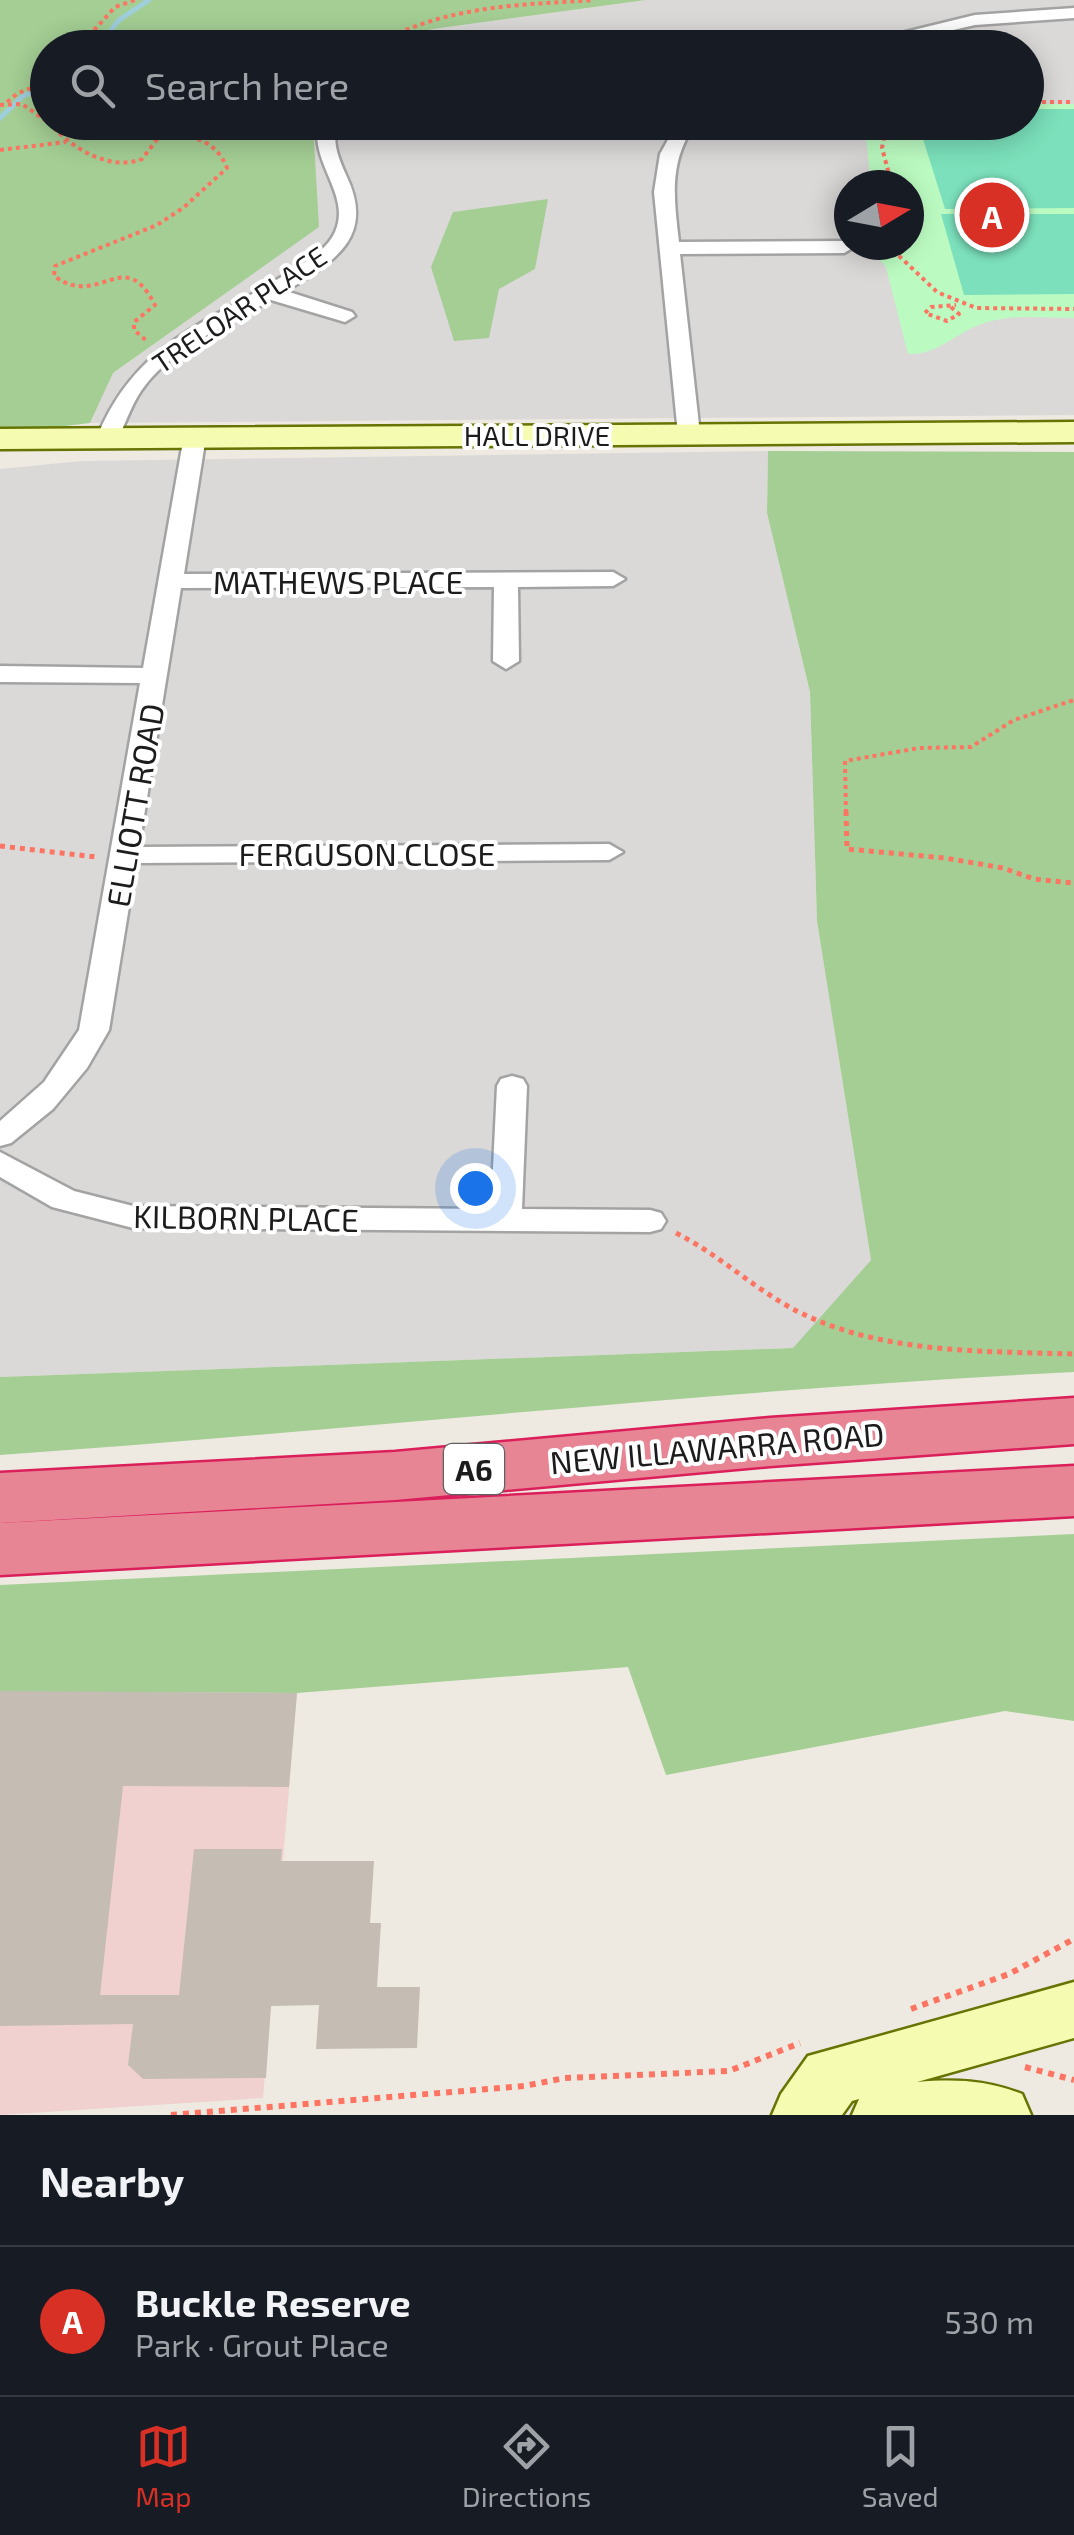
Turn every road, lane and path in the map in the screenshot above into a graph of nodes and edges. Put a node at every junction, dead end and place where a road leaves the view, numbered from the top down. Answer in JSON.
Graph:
{"nodes":[{"id":1,"x":135,"y":0,"type":"edge"},
{"id":2,"x":594,"y":0,"type":"edge"},
{"id":3,"x":1074,"y":14,"type":"edge"},
{"id":4,"x":94,"y":30,"type":"edge"},
{"id":5,"x":404,"y":30,"type":"edge"},
{"id":6,"x":930,"y":30,"type":"edge"},
{"id":7,"x":30,"y":89,"type":"edge"},
{"id":8,"x":1044,"y":102,"type":"edge"},
{"id":9,"x":1074,"y":102,"type":"edge"},
{"id":10,"x":3,"y":105,"type":"edge"},
{"id":11,"x":30,"y":110,"type":"edge"},
{"id":12,"x":156,"y":140,"type":"edge"},
{"id":13,"x":208,"y":140,"type":"edge"},
{"id":14,"x":325,"y":140,"type":"edge"},
{"id":15,"x":675,"y":140,"type":"edge"},
{"id":16,"x":884,"y":140,"type":"edge"},
{"id":17,"x":66,"y":142,"type":"joint"},
{"id":18,"x":0,"y":150,"type":"edge"},
{"id":19,"x":888,"y":170,"type":"edge"},
{"id":20,"x":834,"y":247,"type":"edge"},
{"id":21,"x":670,"y":248,"type":"junction"},
{"id":22,"x":904,"y":260,"type":"edge"},
{"id":23,"x":271,"y":293,"type":"junction"},
{"id":24,"x":954,"y":306,"type":"junction"},
{"id":25,"x":1074,"y":309,"type":"edge"},
{"id":26,"x":345,"y":316,"type":"dead end"},
{"id":27,"x":168,"y":354,"type":"junction"},
{"id":28,"x":1074,"y":432,"type":"edge"},
{"id":29,"x":690,"y":434,"type":"junction"},
{"id":30,"x":195,"y":436,"type":"junction"},
{"id":31,"x":108,"y":437,"type":"junction"},
{"id":32,"x":0,"y":439,"type":"edge"},
{"id":33,"x":613,"y":579,"type":"dead end"},
{"id":34,"x":506,"y":580,"type":"junction"},
{"id":35,"x":170,"y":581,"type":"junction"},
{"id":36,"x":506,"y":661,"type":"dead end"},
{"id":37,"x":0,"y":674,"type":"edge"},
{"id":38,"x":155,"y":676,"type":"junction"},
{"id":39,"x":1074,"y":700,"type":"edge"},
{"id":40,"x":0,"y":846,"type":"edge"},
{"id":41,"x":609,"y":852,"type":"dead end"},
{"id":42,"x":125,"y":858,"type":"junction"},
{"id":43,"x":1074,"y":882,"type":"edge"},
{"id":44,"x":512,"y":1086,"type":"dead end"},
{"id":45,"x":0,"y":1136,"type":"edge"},
{"id":46,"x":0,"y":1162,"type":"edge"},
{"id":47,"x":506,"y":1220,"type":"junction"},
{"id":48,"x":650,"y":1222,"type":"joint"},
{"id":49,"x":1074,"y":1354,"type":"edge"},
{"id":50,"x":1074,"y":1421,"type":"edge"},
{"id":51,"x":1074,"y":1491,"type":"edge"},
{"id":52,"x":0,"y":1498,"type":"edge"},
{"id":53,"x":0,"y":1549,"type":"edge"},
{"id":54,"x":1074,"y":1939,"type":"edge"},
{"id":55,"x":1074,"y":2010,"type":"edge"},
{"id":56,"x":902,"y":2012,"type":"dead end"},
{"id":57,"x":817,"y":2038,"type":"dead end"},
{"id":58,"x":1074,"y":2080,"type":"edge"},
{"id":59,"x":1010,"y":2091,"type":"edge"},
{"id":60,"x":171,"y":2115,"type":"edge"},
{"id":61,"x":804,"y":2115,"type":"edge"},
{"id":62,"x":884,"y":2115,"type":"edge"}],
"edges":[{"from":1,"to":4,"type":"path"},
{"from":2,"to":5,"type":"path"},
{"from":3,"to":6,"type":"street"},
{"from":7,"to":10,"type":"path"},
{"from":8,"to":9,"type":"path"},
{"from":10,"to":11,"type":"path"},
{"from":12,"to":17,"type":"path"},
{"from":13,"to":27,"type":"path"},
{"from":14,"to":23,"type":"street","name":"TRELOAR PLACE"},
{"from":15,"to":21,"type":"street"},
{"from":16,"to":19,"type":"path"},
{"from":17,"to":18,"type":"path"},
{"from":20,"to":21,"type":"street"},
{"from":21,"to":29,"type":"street"},
{"from":22,"to":24,"type":"path"},
{"from":23,"to":26,"type":"street"},
{"from":23,"to":27,"type":"street","name":"TRELOAR PLACE"},
{"from":24,"to":24,"type":"path"},
{"from":24,"to":25,"type":"path"},
{"from":27,"to":31,"type":"street","name":"TRELOAR PLACE"},
{"from":28,"to":29,"type":"street","name":"HALL DRIVE"},
{"from":29,"to":30,"type":"street","name":"HALL DRIVE"},
{"from":30,"to":31,"type":"street","name":"HALL DRIVE"},
{"from":30,"to":35,"type":"street","name":"ELLIOTT ROAD"},
{"from":31,"to":32,"type":"street","name":"HALL DRIVE"},
{"from":33,"to":34,"type":"street","name":"MATHEWS PLACE"},
{"from":34,"to":35,"type":"street","name":"MATHEWS PLACE"},
{"from":34,"to":36,"type":"street","name":"MATHEWS PLACE"},
{"from":35,"to":38,"type":"street","name":"ELLIOTT ROAD"},
{"from":37,"to":38,"type":"street"},
{"from":38,"to":42,"type":"street","name":"ELLIOTT ROAD"},
{"from":39,"to":43,"type":"path"},
{"from":40,"to":42,"type":"path"},
{"from":41,"to":42,"type":"street","name":"FERGUSON CLOSE"},
{"from":42,"to":45,"type":"street","name":"ELLIOTT ROAD"},
{"from":44,"to":47,"type":"street"},
{"from":46,"to":47,"type":"street","name":"KILBORN PLACE"},
{"from":47,"to":48,"type":"street","name":"KILBORN PLACE"},
{"from":48,"to":49,"type":"path"},
{"from":50,"to":52,"type":"highway","name":"NEW ILLAWARRA ROAD","number":"A6"},
{"from":51,"to":53,"type":"highway","name":"NEW ILLAWARRA ROAD","number":"A6"},
{"from":54,"to":56,"type":"path"},
{"from":55,"to":61,"type":"street"},
{"from":57,"to":60,"type":"path"},
{"from":58,"to":59,"type":"path"},
{"from":59,"to":62,"type":"street"}]}
